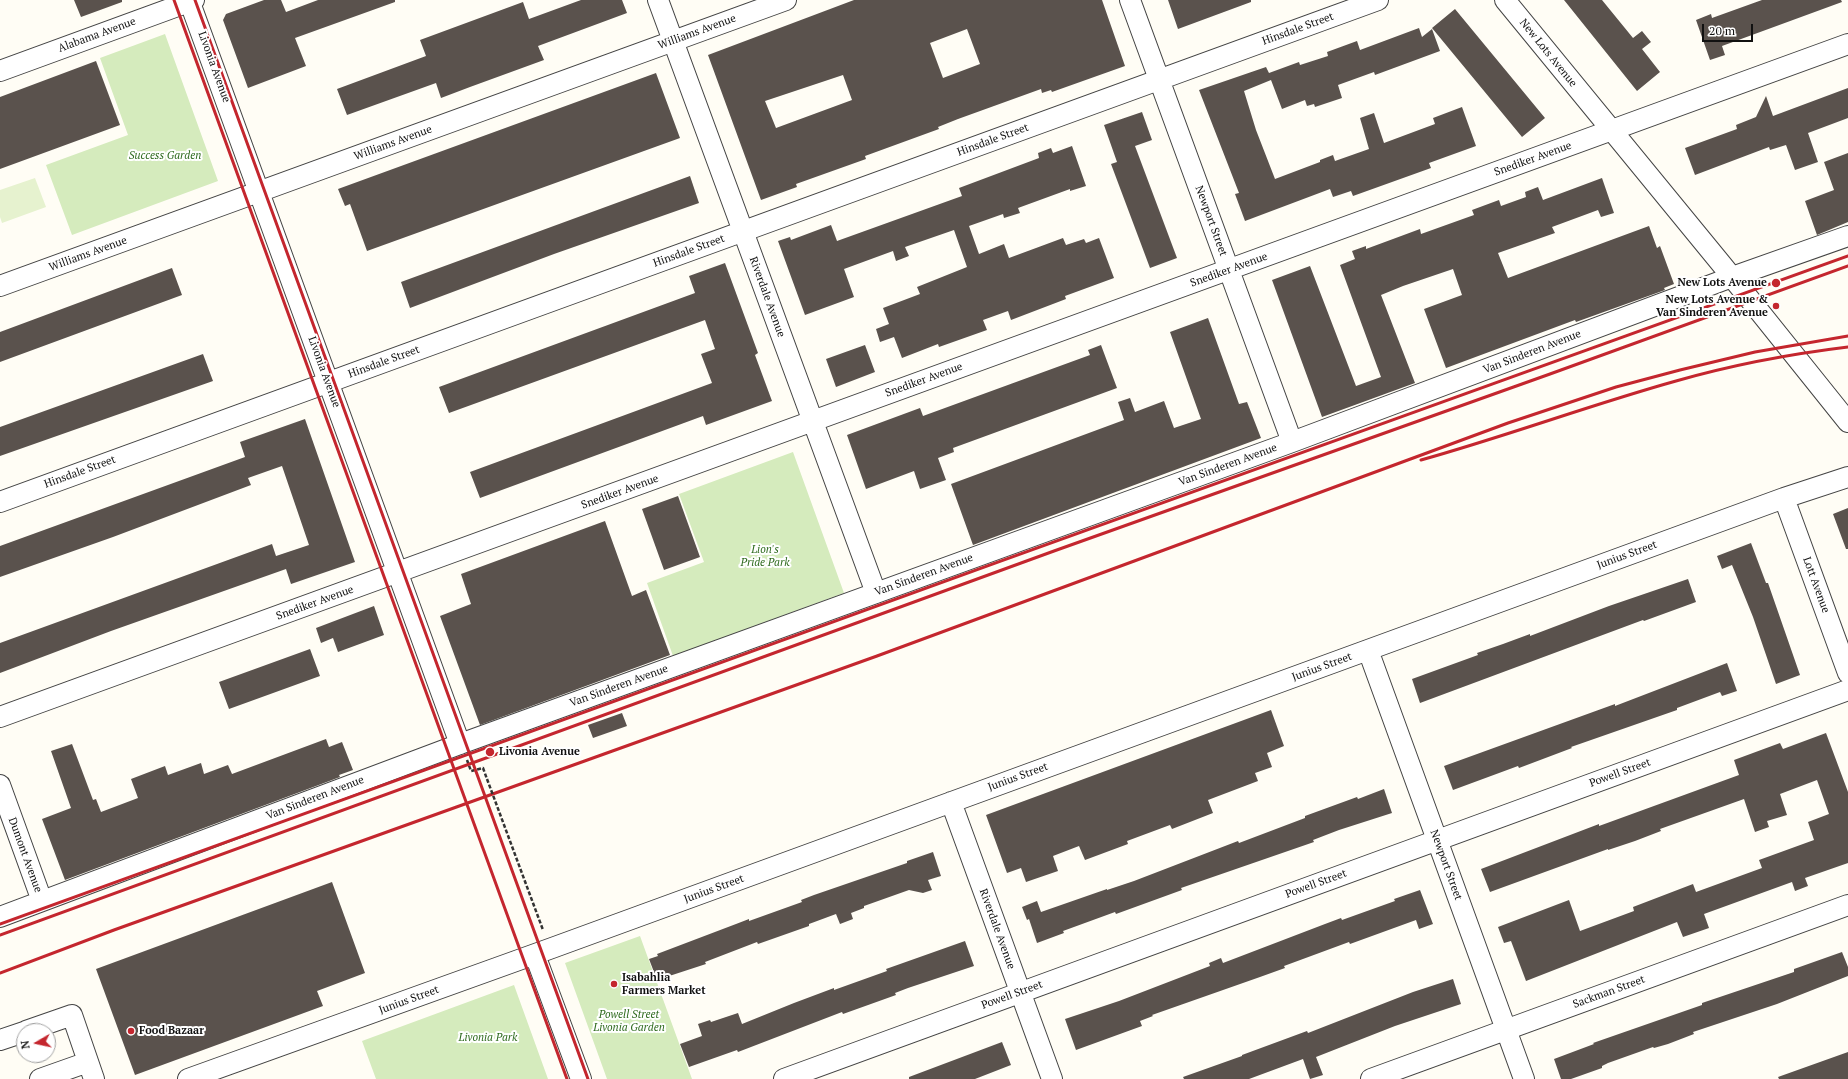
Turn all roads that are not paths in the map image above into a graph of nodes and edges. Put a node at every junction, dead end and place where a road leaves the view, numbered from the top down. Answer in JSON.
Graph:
{"nodes":[{"id":1,"x":658,"y":0,"type":"edge"},
{"id":2,"x":786,"y":0,"type":"edge"},
{"id":3,"x":1130,"y":0,"type":"edge"},
{"id":4,"x":1378,"y":0,"type":"edge"},
{"id":5,"x":1505,"y":0,"type":"edge"},
{"id":6,"x":191,"y":1,"type":"edge"},
{"id":7,"x":673,"y":41,"type":"junction"},
{"id":8,"x":1848,"y":44,"type":"edge"},
{"id":9,"x":0,"y":71,"type":"edge"},
{"id":10,"x":1159,"y":79,"type":"junction"},
{"id":11,"x":1611,"y":130,"type":"junction"},
{"id":12,"x":258,"y":192,"type":"junction"},
{"id":13,"x":743,"y":231,"type":"junction"},
{"id":14,"x":1848,"y":236,"type":"edge"},
{"id":15,"x":1229,"y":270,"type":"junction"},
{"id":16,"x":1732,"y":277,"type":"junction"},
{"id":17,"x":0,"y":286,"type":"edge"},
{"id":18,"x":328,"y":382,"type":"junction"},
{"id":19,"x":812,"y":421,"type":"junction"},
{"id":20,"x":1848,"y":422,"type":"edge"},
{"id":21,"x":1292,"y":442,"type":"junction"},
{"id":22,"x":1848,"y":477,"type":"edge"},
{"id":23,"x":1784,"y":498,"type":"junction"},
{"id":24,"x":0,"y":502,"type":"edge"},
{"id":25,"x":398,"y":573,"type":"junction"},
{"id":26,"x":876,"y":593,"type":"junction"},
{"id":27,"x":1368,"y":650,"type":"junction"},
{"id":28,"x":1848,"y":673,"type":"edge"},
{"id":29,"x":1848,"y":690,"type":"edge"},
{"id":30,"x":0,"y":717,"type":"edge"},
{"id":31,"x":460,"y":744,"type":"junction"},
{"id":32,"x":2,"y":794,"type":"edge"},
{"id":33,"x":950,"y":802,"type":"junction"},
{"id":34,"x":1437,"y":840,"type":"junction"},
{"id":35,"x":42,"y":902,"type":"junction"},
{"id":36,"x":1848,"y":905,"type":"edge"},
{"id":37,"x":0,"y":917,"type":"edge"},
{"id":38,"x":535,"y":955,"type":"junction"},
{"id":39,"x":1020,"y":992,"type":"junction"},
{"id":40,"x":48,"y":1023,"type":"edge"},
{"id":41,"x":1506,"y":1030,"type":"junction"},
{"id":42,"x":16,"y":1034,"type":"edge"},
{"id":43,"x":0,"y":1040,"type":"edge"},
{"id":44,"x":91,"y":1070,"type":"edge"},
{"id":45,"x":40,"y":1079,"type":"edge"},
{"id":46,"x":188,"y":1079,"type":"edge"},
{"id":47,"x":581,"y":1079,"type":"edge"},
{"id":48,"x":784,"y":1079,"type":"edge"},
{"id":49,"x":1052,"y":1079,"type":"edge"},
{"id":50,"x":1371,"y":1079,"type":"edge"},
{"id":51,"x":1524,"y":1079,"type":"edge"}],
"edges":[{"from":1,"to":7,"type":"street","name":"Riverdale Avenue"},
{"from":2,"to":7,"type":"street","name":"Williams Avenue"},
{"from":3,"to":10,"type":"street","name":"Newport Street"},
{"from":4,"to":10,"type":"street","name":"Hinsdale Street"},
{"from":5,"to":11,"type":"street","name":"New Lots Avenue"},
{"from":6,"to":9,"type":"street","name":"Alabama Avenue"},
{"from":6,"to":12,"type":"street","name":"Livonia Avenue"},
{"from":7,"to":12,"type":"street","name":"Williams Avenue"},
{"from":7,"to":13,"type":"street","name":"Riverdale Avenue"},
{"from":8,"to":11,"type":"street","name":"Snediker Avenue"},
{"from":10,"to":13,"type":"street","name":"Hinsdale Street"},
{"from":10,"to":15,"type":"street","name":"Newport Street"},
{"from":11,"to":15,"type":"street","name":"Snediker Avenue"},
{"from":11,"to":16,"type":"street","name":"New Lots Avenue"},
{"from":12,"to":17,"type":"street","name":"Williams Avenue"},
{"from":12,"to":18,"type":"street","name":"Livonia Avenue"},
{"from":13,"to":18,"type":"street","name":"Hinsdale Street"},
{"from":13,"to":19,"type":"street","name":"Riverdale Avenue"},
{"from":14,"to":16,"type":"street","name":"Van Sinderen Avenue"},
{"from":15,"to":19,"type":"street","name":"Snediker Avenue"},
{"from":15,"to":21,"type":"street","name":"Newport Street"},
{"from":16,"to":20,"type":"street","name":"New Lots Avenue"},
{"from":16,"to":21,"type":"street","name":"Van Sinderen Avenue"},
{"from":18,"to":24,"type":"street","name":"Hinsdale Street"},
{"from":18,"to":25,"type":"street","name":"Livonia Avenue"},
{"from":19,"to":25,"type":"street","name":"Snediker Avenue"},
{"from":19,"to":26,"type":"street","name":"Riverdale Avenue"},
{"from":21,"to":26,"type":"street","name":"Van Sinderen Avenue"},
{"from":22,"to":23,"type":"street","name":"Junius Street"},
{"from":23,"to":27,"type":"street","name":"Junius Street"},
{"from":23,"to":28,"type":"street","name":"Lott Avenue"},
{"from":25,"to":30,"type":"street","name":"Snediker Avenue"},
{"from":25,"to":31,"type":"street","name":"Livonia Avenue"},
{"from":26,"to":31,"type":"street","name":"Van Sinderen Avenue"},
{"from":27,"to":33,"type":"street","name":"Junius Street"},
{"from":27,"to":34,"type":"street","name":"Newport Street"},
{"from":29,"to":34,"type":"street","name":"Powell Street"},
{"from":31,"to":35,"type":"street","name":"Van Sinderen Avenue"},
{"from":32,"to":35,"type":"street","name":"Dumont Avenue"},
{"from":33,"to":38,"type":"street","name":"Junius Street"},
{"from":33,"to":39,"type":"street","name":"Riverdale Avenue"},
{"from":34,"to":39,"type":"street","name":"Powell Street"},
{"from":34,"to":41,"type":"street","name":"Newport Street"},
{"from":35,"to":37,"type":"street","name":"Van Sinderen Avenue"},
{"from":36,"to":41,"type":"street","name":"Sackman Street"},
{"from":38,"to":46,"type":"street","name":"Junius Street"},
{"from":38,"to":47,"type":"street"},
{"from":39,"to":48,"type":"street","name":"Powell Street"},
{"from":39,"to":49,"type":"street","name":"Riverdale Avenue"},
{"from":40,"to":44,"type":"street"},
{"from":41,"to":50,"type":"street","name":"Sackman Street"},
{"from":41,"to":51,"type":"street","name":"Newport Street"},
{"from":42,"to":43,"type":"street"},
{"from":44,"to":45,"type":"street"}]}
